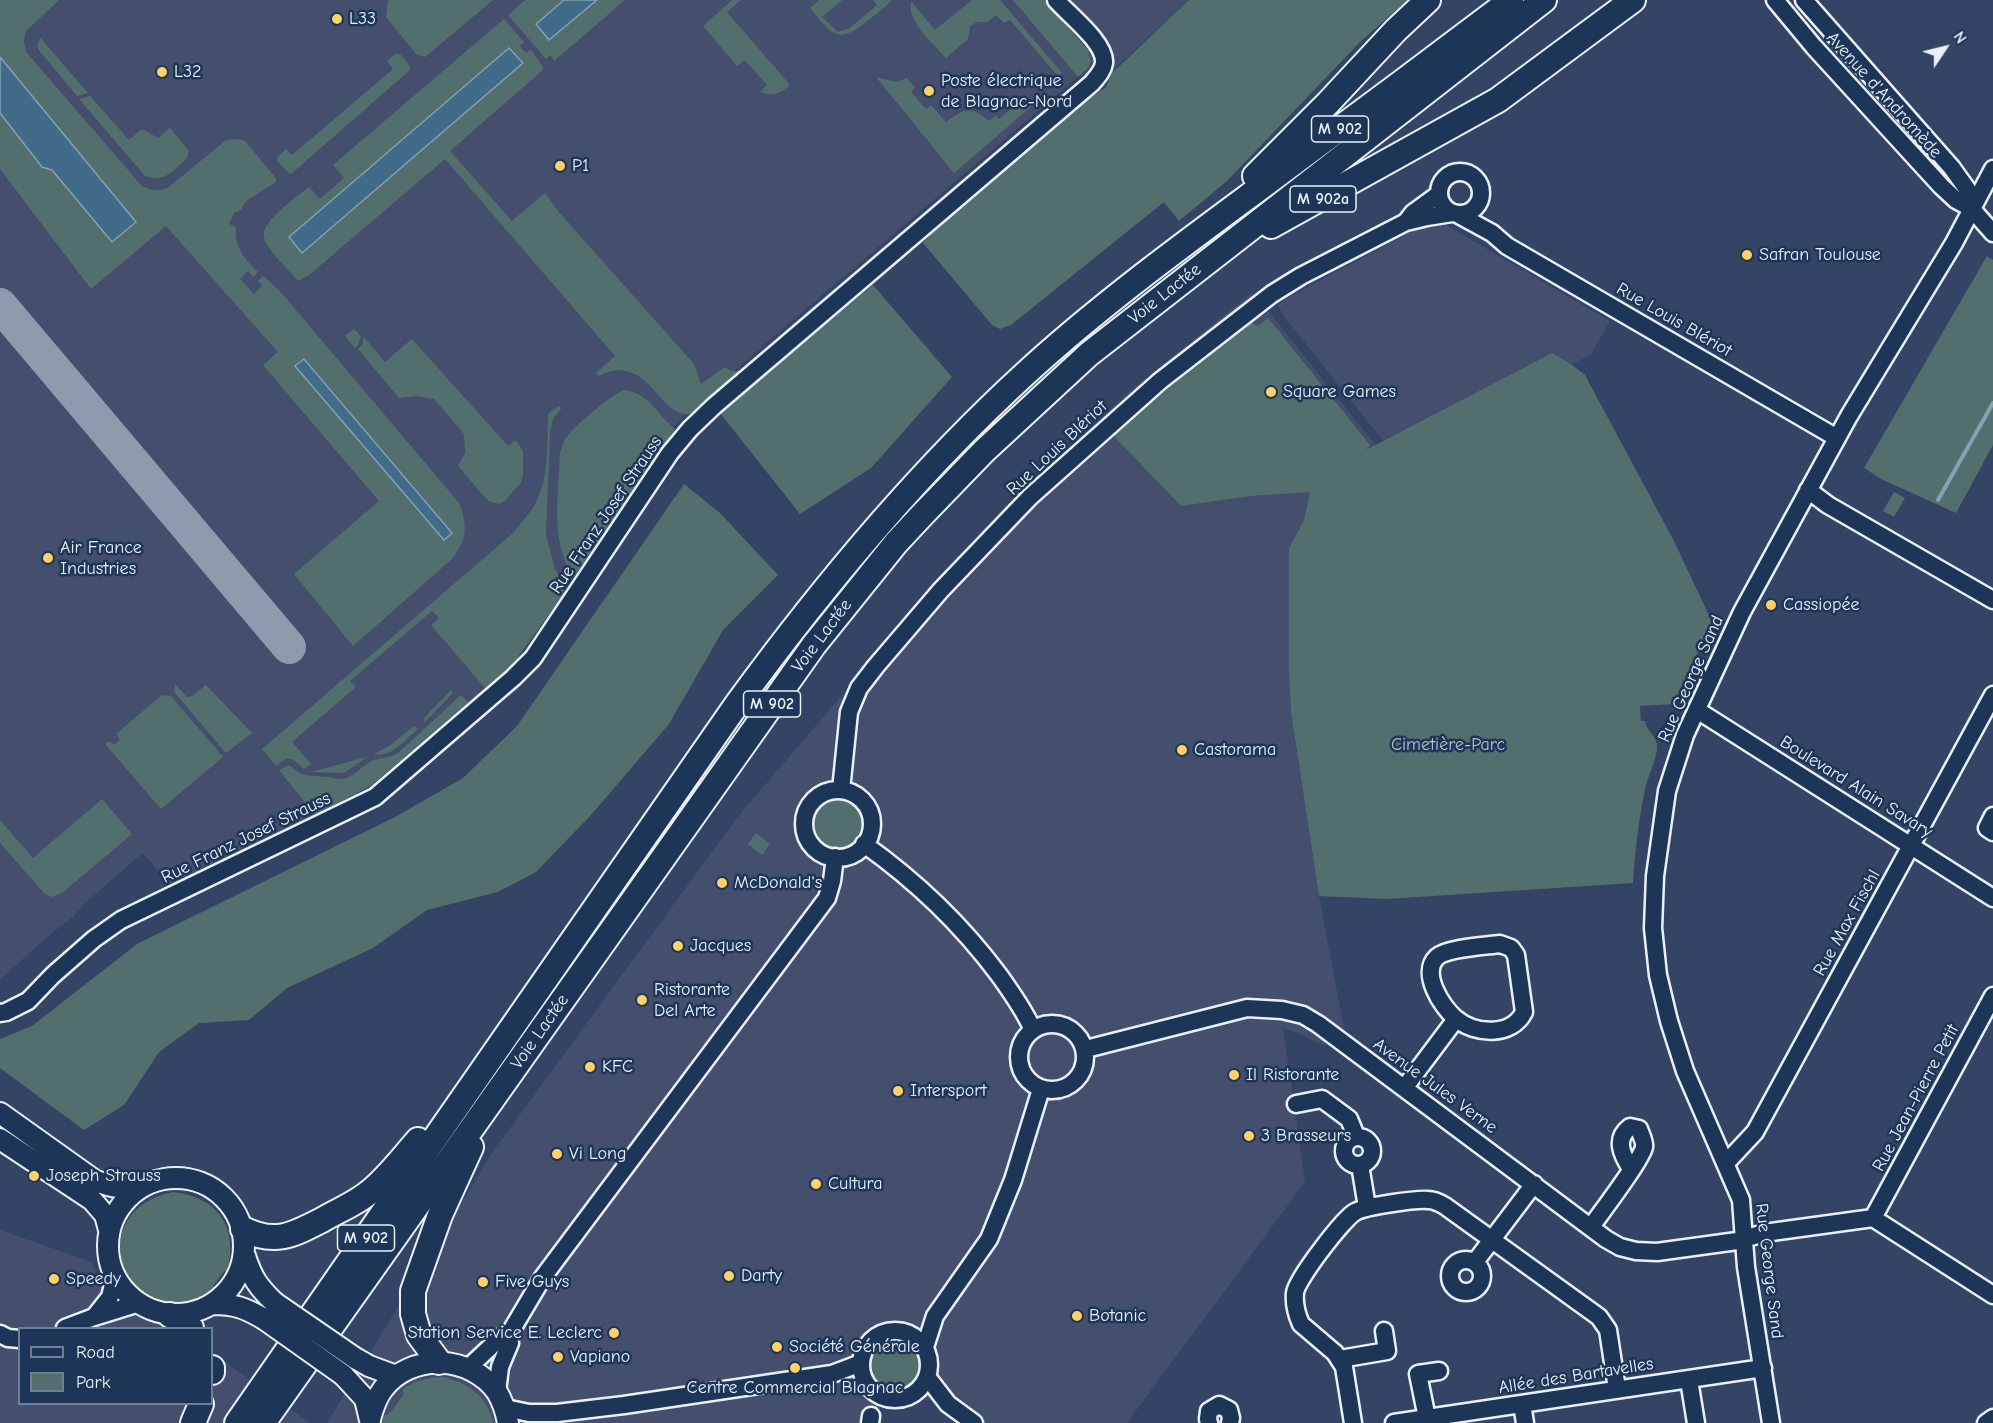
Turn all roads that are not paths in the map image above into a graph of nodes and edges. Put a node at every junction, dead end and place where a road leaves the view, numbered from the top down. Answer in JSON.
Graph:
{"nodes":[{"id":1,"x":1056,"y":0,"type":"edge"},
{"id":2,"x":1428,"y":0,"type":"edge"},
{"id":3,"x":1511,"y":0,"type":"edge"},
{"id":4,"x":1544,"y":0,"type":"edge"},
{"id":5,"x":1633,"y":0,"type":"edge"},
{"id":6,"x":1775,"y":0,"type":"edge"},
{"id":7,"x":1804,"y":0,"type":"edge"},
{"id":8,"x":1993,"y":169,"type":"edge"},
{"id":9,"x":1438,"y":194,"type":"junction"},
{"id":10,"x":1478,"y":205,"type":"junction"},
{"id":11,"x":1971,"y":207,"type":"junction"},
{"id":12,"x":1456,"y":214,"type":"junction"},
{"id":13,"x":1406,"y":222,"type":"junction"},
{"id":14,"x":1492,"y":233,"type":"junction"},
{"id":15,"x":1993,"y":233,"type":"edge"},
{"id":16,"x":1216,"y":255,"type":"junction"},
{"id":17,"x":1167,"y":257,"type":"junction"},
{"id":18,"x":1837,"y":438,"type":"junction"},
{"id":19,"x":1808,"y":490,"type":"junction"},
{"id":20,"x":1993,"y":600,"type":"edge"},
{"id":21,"x":1993,"y":695,"type":"edge"},
{"id":22,"x":1697,"y":710,"type":"junction"},
{"id":23,"x":841,"y":790,"type":"junction"},
{"id":24,"x":1993,"y":816,"type":"edge"},
{"id":25,"x":1993,"y":832,"type":"edge"},
{"id":26,"x":864,"y":844,"type":"junction"},
{"id":27,"x":1911,"y":846,"type":"junction"},
{"id":28,"x":834,"y":857,"type":"junction"},
{"id":29,"x":1993,"y":898,"type":"edge"},
{"id":30,"x":42,"y":984,"type":"junction"},
{"id":31,"x":1993,"y":996,"type":"edge"},
{"id":32,"x":0,"y":1005,"type":"edge"},
{"id":33,"x":0,"y":1013,"type":"edge"},
{"id":34,"x":1456,"y":1019,"type":"junction"},
{"id":35,"x":1033,"y":1030,"type":"junction"},
{"id":36,"x":1086,"y":1048,"type":"junction"},
{"id":37,"x":495,"y":1053,"type":"junction"},
{"id":38,"x":1405,"y":1087,"type":"junction"},
{"id":39,"x":1041,"y":1089,"type":"junction"},
{"id":40,"x":498,"y":1091,"type":"junction"},
{"id":41,"x":1296,"y":1104,"type":"dead end"},
{"id":42,"x":0,"y":1113,"type":"edge"},
{"id":43,"x":0,"y":1138,"type":"edge"},
{"id":44,"x":1726,"y":1163,"type":"junction"},
{"id":45,"x":1631,"y":1169,"type":"dead end"},
{"id":46,"x":1534,"y":1184,"type":"junction"},
{"id":47,"x":146,"y":1185,"type":"junction"},
{"id":48,"x":1367,"y":1208,"type":"junction"},
{"id":49,"x":1873,"y":1218,"type":"junction"},
{"id":50,"x":1591,"y":1227,"type":"junction"},
{"id":51,"x":243,"y":1229,"type":"junction"},
{"id":52,"x":109,"y":1230,"type":"junction"},
{"id":53,"x":1745,"y":1238,"type":"junction"},
{"id":54,"x":1492,"y":1239,"type":"junction"},
{"id":55,"x":244,"y":1256,"type":"junction"},
{"id":56,"x":1475,"y":1262,"type":"dead end"},
{"id":57,"x":115,"y":1276,"type":"junction"},
{"id":58,"x":1993,"y":1295,"type":"edge"},
{"id":59,"x":139,"y":1303,"type":"junction"},
{"id":60,"x":213,"y":1304,"type":"junction"},
{"id":61,"x":170,"y":1315,"type":"junction"},
{"id":62,"x":935,"y":1316,"type":"junction"},
{"id":63,"x":94,"y":1317,"type":"junction"},
{"id":64,"x":70,"y":1327,"type":"edge"},
{"id":65,"x":188,"y":1327,"type":"edge"},
{"id":66,"x":1383,"y":1331,"type":"dead end"},
{"id":67,"x":906,"y":1332,"type":"junction"},
{"id":68,"x":0,"y":1334,"type":"edge"},
{"id":69,"x":508,"y":1336,"type":"junction"},
{"id":70,"x":18,"y":1339,"type":"edge"},
{"id":71,"x":925,"y":1347,"type":"junction"},
{"id":72,"x":1340,"y":1359,"type":"junction"},
{"id":73,"x":439,"y":1362,"type":"junction"},
{"id":74,"x":861,"y":1363,"type":"junction"},
{"id":75,"x":468,"y":1368,"type":"junction"},
{"id":76,"x":1763,"y":1368,"type":"junction"},
{"id":77,"x":1439,"y":1371,"type":"dead end"},
{"id":78,"x":832,"y":1374,"type":"junction"},
{"id":79,"x":396,"y":1377,"type":"junction"},
{"id":80,"x":928,"y":1378,"type":"junction"},
{"id":81,"x":1689,"y":1380,"type":"junction"},
{"id":82,"x":864,"y":1381,"type":"junction"},
{"id":83,"x":1617,"y":1389,"type":"junction"},
{"id":84,"x":909,"y":1397,"type":"junction"},
{"id":85,"x":948,"y":1404,"type":"junction"},
{"id":86,"x":1522,"y":1404,"type":"junction"},
{"id":87,"x":201,"y":1405,"type":"edge"},
{"id":88,"x":503,"y":1408,"type":"edge"},
{"id":89,"x":557,"y":1413,"type":"junction"},
{"id":90,"x":1427,"y":1418,"type":"junction"},
{"id":91,"x":1993,"y":1418,"type":"edge"},
{"id":92,"x":370,"y":1421,"type":"edge"},
{"id":93,"x":193,"y":1423,"type":"edge"},
{"id":94,"x":237,"y":1423,"type":"edge"},
{"id":95,"x":263,"y":1423,"type":"edge"},
{"id":96,"x":534,"y":1423,"type":"edge"},
{"id":97,"x":974,"y":1423,"type":"edge"},
{"id":98,"x":1209,"y":1423,"type":"edge"},
{"id":99,"x":1230,"y":1423,"type":"edge"},
{"id":100,"x":1353,"y":1423,"type":"edge"},
{"id":101,"x":1394,"y":1423,"type":"edge"},
{"id":102,"x":1525,"y":1423,"type":"edge"},
{"id":103,"x":1696,"y":1423,"type":"edge"},
{"id":104,"x":1771,"y":1423,"type":"edge"},
{"id":105,"x":1986,"y":1423,"type":"edge"}],
"edges":[{"from":1,"to":30,"type":"street","name":"Rue Franz Josef Strauss"},
{"from":2,"to":17,"type":"highway"},
{"from":3,"to":17,"type":"highway","name":"Voie Lactée","number":"M 902"},
{"from":4,"to":16,"type":"highway","name":"Voie Lactée","number":"M 902"},
{"from":5,"to":16,"type":"highway","number":"M 902a"},
{"from":6,"to":11,"type":"street","name":"Avenue d'Andromède"},
{"from":7,"to":11,"type":"street","name":"Avenue d'Andromède"},
{"from":8,"to":11,"type":"street","name":"Rue George Sand"},
{"from":9,"to":10,"type":"street"},
{"from":9,"to":12,"type":"street"},
{"from":9,"to":13,"type":"street","name":"Rue Louis Blériot"},
{"from":10,"to":12,"type":"street"},
{"from":10,"to":14,"type":"street","name":"Rue Louis Blériot"},
{"from":11,"to":15,"type":"street","name":"Avenue d'Andromède"},
{"from":11,"to":18,"type":"street","name":"Rue George Sand"},
{"from":12,"to":13,"type":"street","name":"Rue Louis Blériot"},
{"from":12,"to":14,"type":"street","name":"Rue Louis Blériot"},
{"from":13,"to":23,"type":"street","name":"Rue Louis Blériot"},
{"from":14,"to":18,"type":"street","name":"Rue Louis Blériot"},
{"from":16,"to":40,"type":"highway","name":"Voie Lactée","number":"M 902"},
{"from":17,"to":37,"type":"highway","name":"Voie Lactée","number":"M 902"},
{"from":18,"to":19,"type":"street","name":"Rue George Sand"},
{"from":19,"to":20,"type":"street"},
{"from":19,"to":22,"type":"street","name":"Rue George Sand"},
{"from":21,"to":27,"type":"street","name":"Rue Max Fischl"},
{"from":22,"to":27,"type":"street","name":"Boulevard Alain Savary"},
{"from":22,"to":44,"type":"street","name":"Rue George Sand"},
{"from":23,"to":26,"type":"street"},
{"from":23,"to":28,"type":"street"},
{"from":24,"to":25,"type":"street"},
{"from":26,"to":28,"type":"street"},
{"from":26,"to":35,"type":"street"},
{"from":27,"to":29,"type":"street","name":"Boulevard Alain Savary"},
{"from":27,"to":44,"type":"street","name":"Rue Max Fischl"},
{"from":28,"to":69,"type":"street"},
{"from":30,"to":32,"type":"street","name":"Rue Franz Josef Strauss"},
{"from":30,"to":33,"type":"street","name":"Rue Franz Josef Strauss"},
{"from":31,"to":49,"type":"street","name":"Rue Jean-Pierre Petit"},
{"from":34,"to":34,"type":"street"},
{"from":34,"to":38,"type":"street"},
{"from":35,"to":36,"type":"street"},
{"from":35,"to":39,"type":"street"},
{"from":36,"to":38,"type":"street","name":"Avenue Jules Verne"},
{"from":36,"to":39,"type":"street"},
{"from":37,"to":51,"type":"highway"},
{"from":37,"to":94,"type":"highway","name":"Voie Lactée","number":"M 902"},
{"from":38,"to":46,"type":"street","name":"Avenue Jules Verne"},
{"from":39,"to":62,"type":"street"},
{"from":40,"to":73,"type":"highway"},
{"from":40,"to":95,"type":"highway","name":"Voie Lactée","number":"M 902"},
{"from":41,"to":48,"type":"street"},
{"from":42,"to":47,"type":"main road"},
{"from":43,"to":52,"type":"main road"},
{"from":44,"to":53,"type":"street","name":"Rue George Sand"},
{"from":45,"to":50,"type":"street"},
{"from":46,"to":50,"type":"street","name":"Avenue Jules Verne"},
{"from":46,"to":54,"type":"street"},
{"from":47,"to":51,"type":"main road"},
{"from":47,"to":52,"type":"main road"},
{"from":48,"to":54,"type":"street"},
{"from":48,"to":72,"type":"street"},
{"from":49,"to":53,"type":"street","name":"Avenue Jules Verne"},
{"from":49,"to":58,"type":"street"},
{"from":50,"to":53,"type":"street","name":"Avenue Jules Verne"},
{"from":51,"to":55,"type":"main road"},
{"from":52,"to":57,"type":"main road"},
{"from":53,"to":76,"type":"street","name":"Rue George Sand"},
{"from":54,"to":56,"type":"street"},
{"from":54,"to":83,"type":"street"},
{"from":55,"to":60,"type":"main road"},
{"from":55,"to":79,"type":"main road","bridge":true},
{"from":57,"to":59,"type":"main road"},
{"from":57,"to":63,"type":"street"},
{"from":59,"to":61,"type":"main road"},
{"from":59,"to":63,"type":"street"},
{"from":60,"to":61,"type":"main road"},
{"from":60,"to":92,"type":"main road","bridge":true},
{"from":61,"to":65,"type":"highway"},
{"from":62,"to":67,"type":"street"},
{"from":62,"to":71,"type":"street"},
{"from":63,"to":64,"type":"street"},
{"from":66,"to":72,"type":"street"},
{"from":67,"to":71,"type":"street"},
{"from":67,"to":74,"type":"street"},
{"from":68,"to":70,"type":"street"},
{"from":69,"to":75,"type":"street"},
{"from":69,"to":88,"type":"street"},
{"from":71,"to":80,"type":"street"},
{"from":72,"to":100,"type":"street"},
{"from":73,"to":75,"type":"main road"},
{"from":73,"to":79,"type":"main road"},
{"from":74,"to":78,"type":"street"},
{"from":74,"to":82,"type":"street"},
{"from":75,"to":88,"type":"main road"},
{"from":76,"to":81,"type":"street","name":"Allée des Bartavelles"},
{"from":76,"to":104,"type":"street","name":"Rue George Sand"},
{"from":77,"to":90,"type":"street"},
{"from":78,"to":82,"type":"street"},
{"from":78,"to":89,"type":"street"},
{"from":79,"to":92,"type":"main road"},
{"from":80,"to":84,"type":"street"},
{"from":80,"to":85,"type":"street"},
{"from":81,"to":83,"type":"street","name":"Allée des Bartavelles"},
{"from":81,"to":103,"type":"street"},
{"from":82,"to":84,"type":"street"},
{"from":83,"to":86,"type":"street","name":"Allée des Bartavelles"},
{"from":84,"to":85,"type":"street"},
{"from":85,"to":97,"type":"street"},
{"from":86,"to":90,"type":"street","name":"Allée des Bartavelles"},
{"from":86,"to":102,"type":"street"},
{"from":87,"to":93,"type":"highway"},
{"from":88,"to":89,"type":"street"},
{"from":89,"to":96,"type":"street"},
{"from":90,"to":101,"type":"street","name":"Allée des Bartavelles"},
{"from":91,"to":105,"type":"street"},
{"from":98,"to":99,"type":"street"}]}
